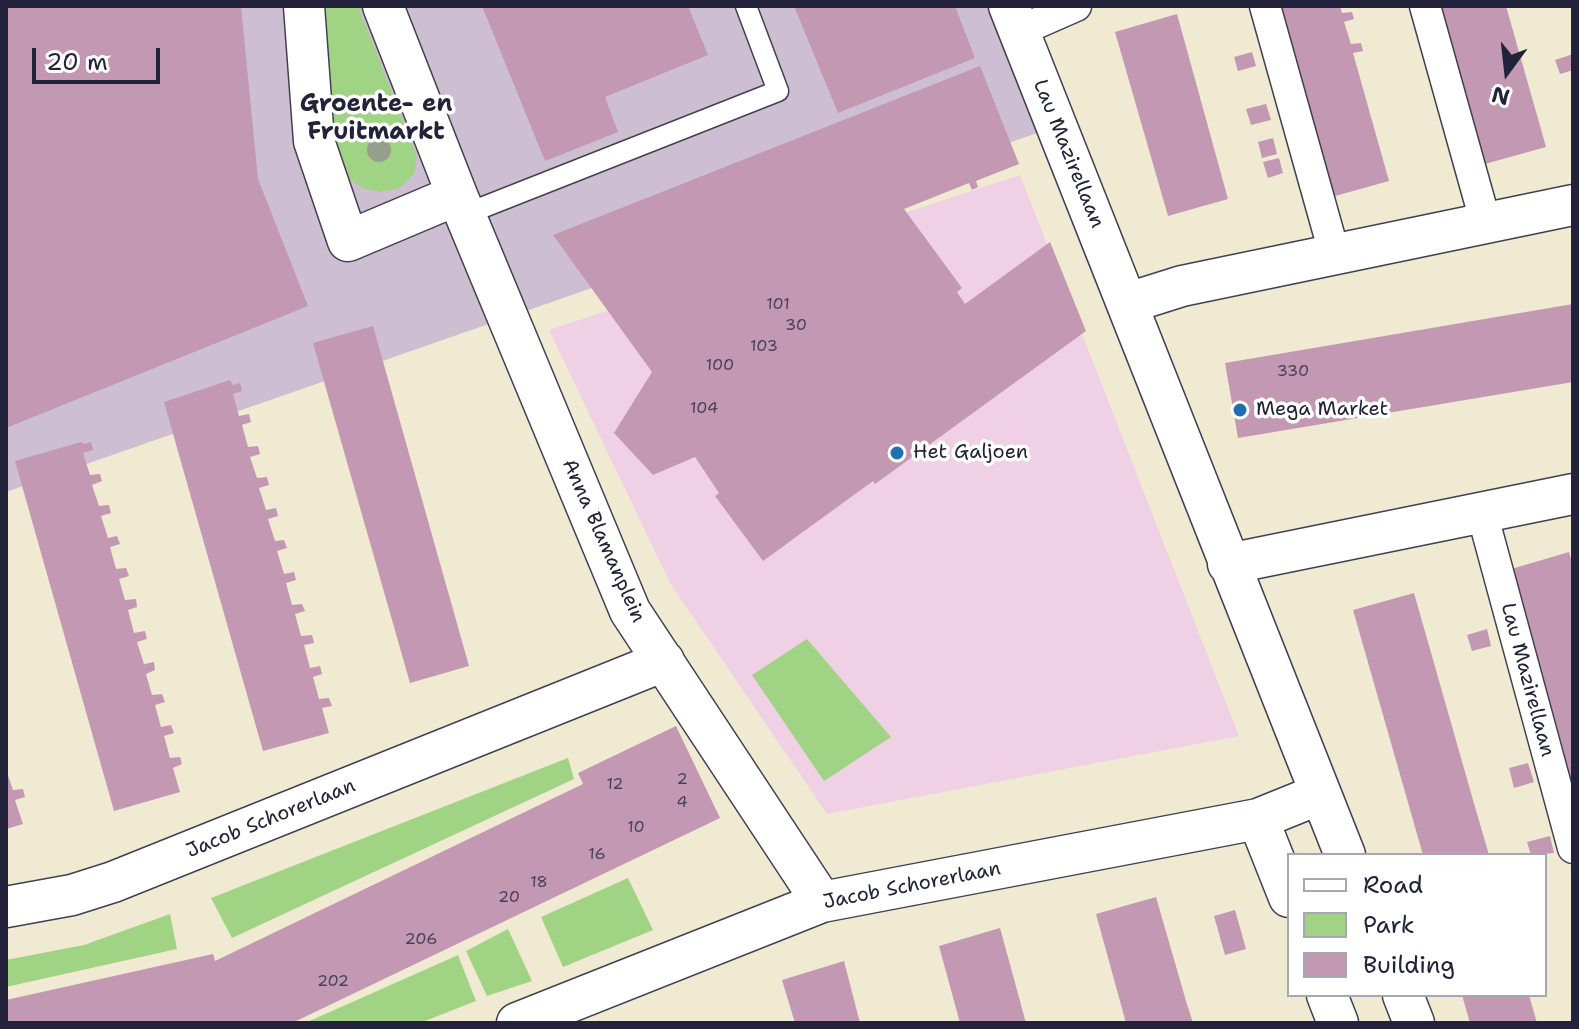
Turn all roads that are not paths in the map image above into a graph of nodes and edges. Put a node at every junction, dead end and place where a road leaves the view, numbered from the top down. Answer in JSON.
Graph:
{"nodes":[{"id":1,"x":304,"y":6,"type":"edge"},
{"id":2,"x":383,"y":6,"type":"edge"},
{"id":3,"x":746,"y":6,"type":"edge"},
{"id":4,"x":1076,"y":6,"type":"edge"},
{"id":5,"x":1265,"y":6,"type":"edge"},
{"id":6,"x":1425,"y":6,"type":"edge"},
{"id":7,"x":1014,"y":18,"type":"edge"},
{"id":8,"x":462,"y":205,"type":"junction"},
{"id":9,"x":1573,"y":205,"type":"edge"},
{"id":10,"x":1486,"y":224,"type":"junction"},
{"id":11,"x":1335,"y":256,"type":"junction"},
{"id":12,"x":1128,"y":303,"type":"junction"},
{"id":13,"x":1573,"y":494,"type":"edge"},
{"id":14,"x":1482,"y":513,"type":"junction"},
{"id":15,"x":1228,"y":564,"type":"junction"},
{"id":16,"x":664,"y":661,"type":"junction"},
{"id":17,"x":1320,"y":794,"type":"junction"},
{"id":18,"x":1258,"y":819,"type":"junction"},
{"id":19,"x":1573,"y":848,"type":"edge"},
{"id":20,"x":1344,"y":853,"type":"edge"},
{"id":21,"x":1287,"y":892,"type":"edge"},
{"id":22,"x":822,"y":902,"type":"junction"},
{"id":23,"x":6,"y":907,"type":"edge"},
{"id":24,"x":1328,"y":997,"type":"edge"},
{"id":25,"x":1404,"y":997,"type":"edge"},
{"id":26,"x":517,"y":1023,"type":"edge"},
{"id":27,"x":1338,"y":1023,"type":"edge"},
{"id":28,"x":1414,"y":1023,"type":"edge"}],
"edges":[{"from":1,"to":8,"type":"street"},
{"from":2,"to":8,"type":"street","name":"Anna Blamanplein"},
{"from":3,"to":8,"type":"lane"},
{"from":4,"to":7,"type":"street"},
{"from":5,"to":11,"type":"street"},
{"from":6,"to":10,"type":"street"},
{"from":7,"to":12,"type":"street","name":"Lau Mazirellaan"},
{"from":8,"to":16,"type":"street","name":"Anna Blamanplein"},
{"from":9,"to":10,"type":"street"},
{"from":10,"to":11,"type":"street"},
{"from":11,"to":12,"type":"street"},
{"from":12,"to":15,"type":"street","name":"Lau Mazirellaan"},
{"from":13,"to":14,"type":"street"},
{"from":14,"to":15,"type":"street"},
{"from":14,"to":19,"type":"street","name":"Lau Mazirellaan"},
{"from":15,"to":17,"type":"street","name":"Lau Mazirellaan"},
{"from":16,"to":22,"type":"street","name":"Anna Blamanplein"},
{"from":16,"to":23,"type":"street","name":"Jacob Schorerlaan"},
{"from":17,"to":18,"type":"street","name":"Jacob Schorerlaan"},
{"from":17,"to":20,"type":"street","name":"Lau Mazirellaan"},
{"from":18,"to":21,"type":"street"},
{"from":18,"to":22,"type":"street","name":"Jacob Schorerlaan"},
{"from":22,"to":26,"type":"street","name":"Jacob Schorerlaan"},
{"from":24,"to":27,"type":"street"},
{"from":25,"to":28,"type":"street"}]}
